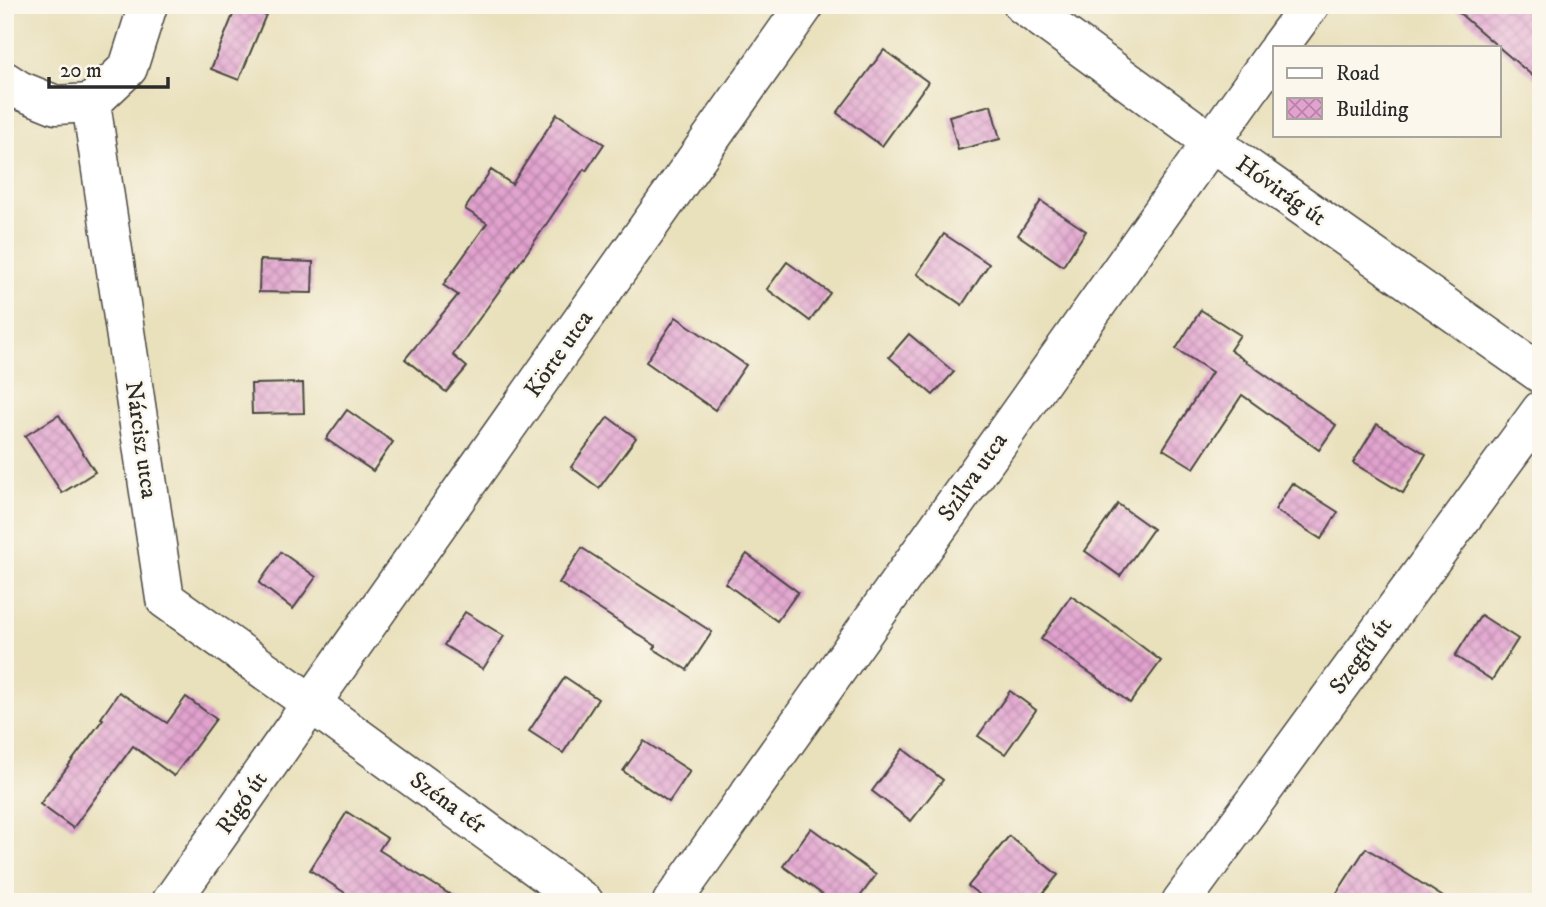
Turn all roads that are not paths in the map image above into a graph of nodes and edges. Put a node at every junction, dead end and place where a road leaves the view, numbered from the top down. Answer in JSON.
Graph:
{"nodes":[{"id":1,"x":148,"y":5,"type":"edge"},
{"id":2,"x":805,"y":5,"type":"edge"},
{"id":3,"x":1023,"y":5,"type":"edge"},
{"id":4,"x":1310,"y":5,"type":"edge"},
{"id":5,"x":1280,"y":46,"type":"edge"},
{"id":6,"x":1273,"y":56,"type":"edge"},
{"id":7,"x":5,"y":81,"type":"edge"},
{"id":8,"x":91,"y":103,"type":"junction"},
{"id":9,"x":1211,"y":142,"type":"junction"},
{"id":10,"x":1541,"y":374,"type":"edge"},
{"id":11,"x":1541,"y":410,"type":"edge"},
{"id":12,"x":312,"y":704,"type":"junction"},
{"id":13,"x":171,"y":902,"type":"edge"},
{"id":14,"x":584,"y":902,"type":"edge"},
{"id":15,"x":672,"y":902,"type":"edge"},
{"id":16,"x":1181,"y":902,"type":"edge"}],
"edges":[{"from":1,"to":8,"type":"street"},
{"from":2,"to":12,"type":"street","name":"Körte utca"},
{"from":3,"to":9,"type":"street","name":"Hóvirág út"},
{"from":4,"to":5,"type":"street"},
{"from":6,"to":9,"type":"street","name":"Szilva utca"},
{"from":7,"to":8,"type":"street"},
{"from":8,"to":12,"type":"street","name":"Nárcisz utca"},
{"from":9,"to":10,"type":"street","name":"Hóvirág út"},
{"from":9,"to":15,"type":"street","name":"Szilva utca"},
{"from":11,"to":16,"type":"street","name":"Szegfű út"},
{"from":12,"to":13,"type":"street","name":"Rigó út"},
{"from":12,"to":14,"type":"street","name":"Széna tér"}]}
